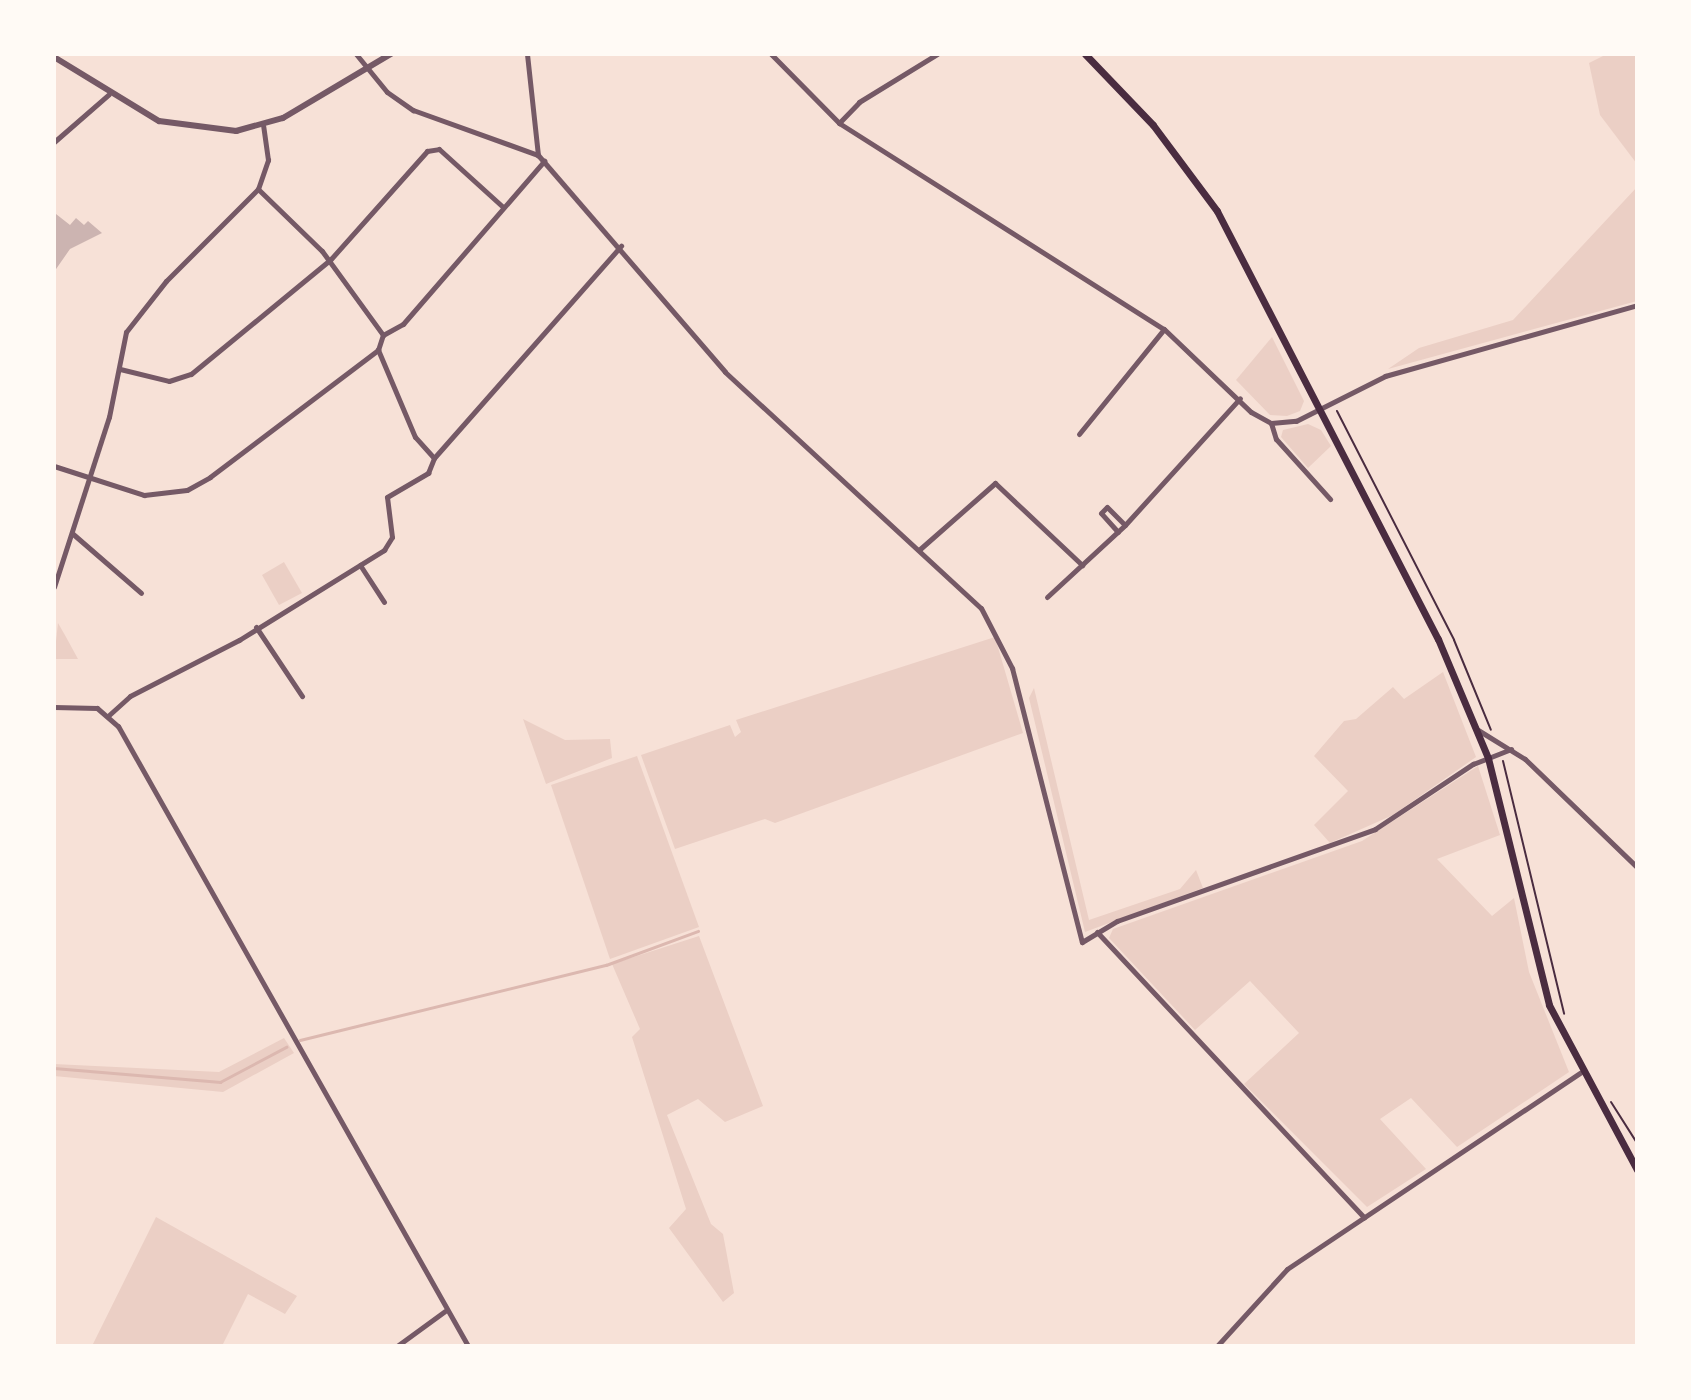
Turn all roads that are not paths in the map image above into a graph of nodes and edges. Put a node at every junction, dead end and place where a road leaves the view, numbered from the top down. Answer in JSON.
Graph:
{"nodes":[{"id":1,"x":356,"y":54,"type":"edge"},
{"id":2,"x":391,"y":54,"type":"edge"},
{"id":3,"x":527,"y":54,"type":"edge"},
{"id":4,"x":771,"y":54,"type":"edge"},
{"id":5,"x":937,"y":54,"type":"edge"},
{"id":6,"x":1085,"y":54,"type":"edge"},
{"id":7,"x":54,"y":57,"type":"edge"},
{"id":8,"x":368,"y":70,"type":"junction"},
{"id":9,"x":109,"y":94,"type":"junction"},
{"id":10,"x":839,"y":123,"type":"junction"},
{"id":11,"x":263,"y":126,"type":"junction"},
{"id":12,"x":54,"y":142,"type":"edge"},
{"id":13,"x":538,"y":155,"type":"junction"},
{"id":14,"x":544,"y":161,"type":"junction"},
{"id":15,"x":258,"y":189,"type":"junction"},
{"id":16,"x":503,"y":207,"type":"junction"},
{"id":17,"x":621,"y":246,"type":"junction"},
{"id":18,"x":330,"y":260,"type":"junction"},
{"id":19,"x":1637,"y":305,"type":"edge"},
{"id":20,"x":1164,"y":329,"type":"junction"},
{"id":21,"x":383,"y":335,"type":"junction"},
{"id":22,"x":378,"y":350,"type":"junction"},
{"id":23,"x":120,"y":369,"type":"junction"},
{"id":24,"x":1240,"y":398,"type":"junction"},
{"id":25,"x":1320,"y":410,"type":"junction"},
{"id":26,"x":1271,"y":423,"type":"junction"},
{"id":27,"x":1079,"y":434,"type":"dead end"},
{"id":28,"x":434,"y":458,"type":"junction"},
{"id":29,"x":54,"y":466,"type":"edge"},
{"id":30,"x":92,"y":478,"type":"junction"},
{"id":31,"x":1330,"y":499,"type":"dead end"},
{"id":32,"x":1125,"y":525,"type":"junction"},
{"id":33,"x":1118,"y":532,"type":"junction"},
{"id":34,"x":73,"y":534,"type":"junction"},
{"id":35,"x":920,"y":549,"type":"junction"},
{"id":36,"x":360,"y":565,"type":"junction"},
{"id":37,"x":1082,"y":565,"type":"junction"},
{"id":38,"x":54,"y":587,"type":"edge"},
{"id":39,"x":141,"y":593,"type":"dead end"},
{"id":40,"x":1047,"y":597,"type":"dead end"},
{"id":41,"x":384,"y":601,"type":"dead end"},
{"id":42,"x":256,"y":627,"type":"junction"},
{"id":43,"x":302,"y":696,"type":"dead end"},
{"id":44,"x":54,"y":707,"type":"edge"},
{"id":45,"x":109,"y":715,"type":"junction"},
{"id":46,"x":1478,"y":730,"type":"junction"},
{"id":47,"x":1511,"y":750,"type":"junction"},
{"id":48,"x":1488,"y":758,"type":"junction"},
{"id":49,"x":1637,"y":867,"type":"edge"},
{"id":50,"x":1097,"y":932,"type":"junction"},
{"id":51,"x":1580,"y":1073,"type":"junction"},
{"id":52,"x":1637,"y":1170,"type":"edge"},
{"id":53,"x":1364,"y":1217,"type":"junction"},
{"id":54,"x":445,"y":1311,"type":"junction"},
{"id":55,"x":397,"y":1346,"type":"edge"},
{"id":56,"x":468,"y":1346,"type":"edge"},
{"id":57,"x":1217,"y":1346,"type":"edge"}],
"edges":[{"from":1,"to":8,"type":"street"},
{"from":2,"to":8,"type":"street"},
{"from":3,"to":13,"type":"street"},
{"from":4,"to":10,"type":"street"},
{"from":5,"to":10,"type":"street"},
{"from":6,"to":25,"type":"main road"},
{"from":7,"to":9,"type":"street"},
{"from":8,"to":11,"type":"street"},
{"from":8,"to":13,"type":"street"},
{"from":9,"to":11,"type":"street"},
{"from":9,"to":12,"type":"street"},
{"from":10,"to":20,"type":"street"},
{"from":11,"to":15,"type":"street"},
{"from":13,"to":14,"type":"street"},
{"from":14,"to":16,"type":"street"},
{"from":14,"to":17,"type":"street"},
{"from":15,"to":18,"type":"street"},
{"from":15,"to":23,"type":"street"},
{"from":16,"to":18,"type":"street"},
{"from":16,"to":21,"type":"street"},
{"from":17,"to":28,"type":"street"},
{"from":17,"to":35,"type":"street"},
{"from":18,"to":21,"type":"street"},
{"from":18,"to":23,"type":"street"},
{"from":19,"to":25,"type":"street"},
{"from":20,"to":24,"type":"street"},
{"from":20,"to":27,"type":"street"},
{"from":21,"to":22,"type":"street"},
{"from":22,"to":28,"type":"street"},
{"from":22,"to":30,"type":"street"},
{"from":23,"to":30,"type":"street"},
{"from":24,"to":26,"type":"street"},
{"from":24,"to":32,"type":"street"},
{"from":25,"to":26,"type":"street"},
{"from":25,"to":46,"type":"main road"},
{"from":26,"to":31,"type":"street"},
{"from":28,"to":36,"type":"street"},
{"from":29,"to":30,"type":"street"},
{"from":30,"to":34,"type":"street"},
{"from":32,"to":33,"type":"street"},
{"from":32,"to":33,"type":"street"},
{"from":33,"to":37,"type":"street"},
{"from":34,"to":38,"type":"street"},
{"from":34,"to":39,"type":"street"},
{"from":35,"to":37,"type":"street"},
{"from":35,"to":50,"type":"street"},
{"from":36,"to":41,"type":"street"},
{"from":36,"to":42,"type":"street"},
{"from":37,"to":40,"type":"street"},
{"from":42,"to":43,"type":"street"},
{"from":42,"to":45,"type":"street"},
{"from":44,"to":45,"type":"street"},
{"from":45,"to":54,"type":"street"},
{"from":46,"to":47,"type":"street"},
{"from":46,"to":48,"type":"main road"},
{"from":47,"to":48,"type":"street"},
{"from":47,"to":49,"type":"street"},
{"from":48,"to":50,"type":"street"},
{"from":48,"to":51,"type":"main road"},
{"from":50,"to":53,"type":"street"},
{"from":51,"to":52,"type":"main road"},
{"from":51,"to":53,"type":"street"},
{"from":53,"to":57,"type":"street"},
{"from":54,"to":55,"type":"street"},
{"from":54,"to":56,"type":"street"}]}
